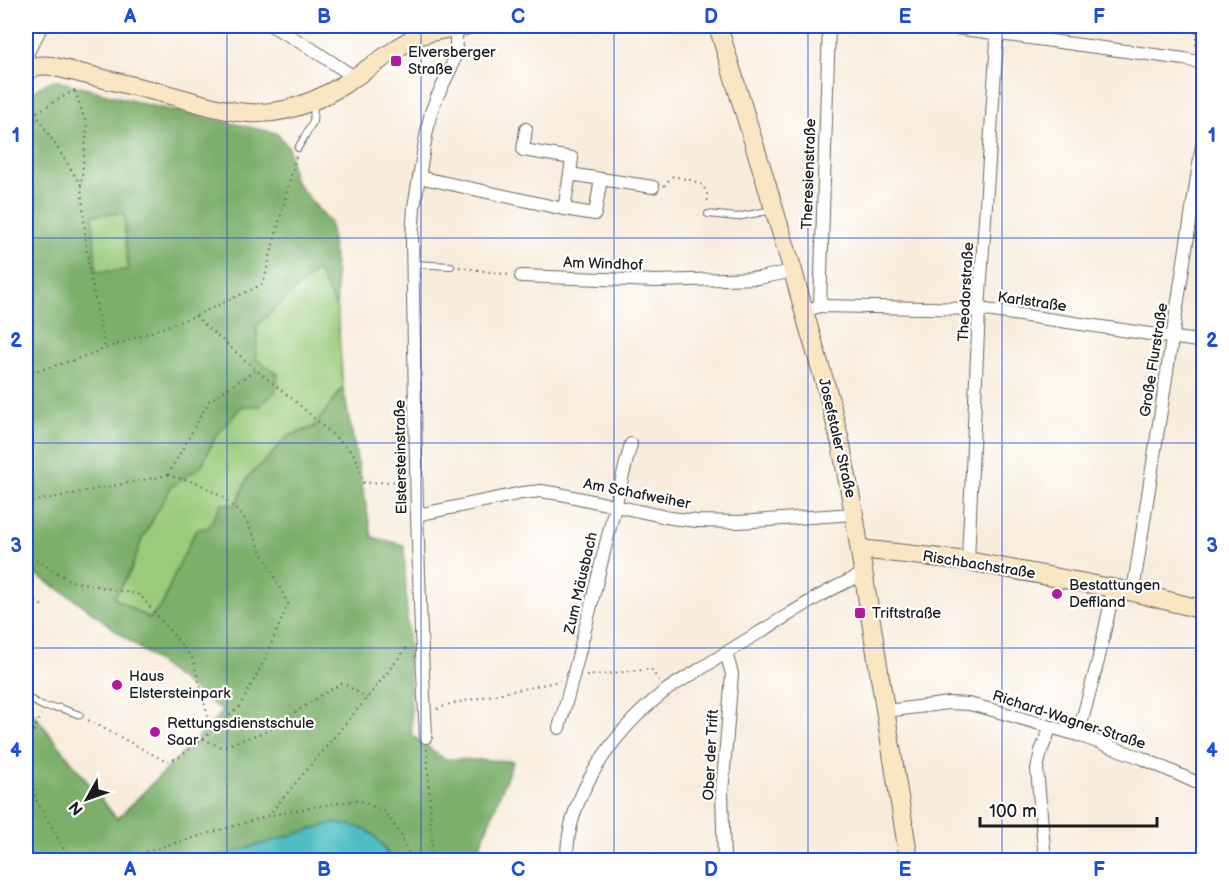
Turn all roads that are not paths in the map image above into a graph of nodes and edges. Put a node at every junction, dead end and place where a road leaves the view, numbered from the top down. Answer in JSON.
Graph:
{"nodes":[{"id":1,"x":42,"y":26,"type":"edge"},
{"id":2,"x":272,"y":26,"type":"edge"},
{"id":3,"x":718,"y":26,"type":"edge"},
{"id":4,"x":829,"y":26,"type":"edge"},
{"id":5,"x":941,"y":26,"type":"edge"},
{"id":6,"x":450,"y":27,"type":"edge"},
{"id":7,"x":998,"y":30,"type":"edge"},
{"id":8,"x":412,"y":31,"type":"edge"},
{"id":9,"x":1200,"y":62,"type":"edge"},
{"id":10,"x":26,"y":71,"type":"edge"},
{"id":11,"x":354,"y":77,"type":"junction"},
{"id":12,"x":314,"y":101,"type":"junction"},
{"id":13,"x":526,"y":129,"type":"dead end"},
{"id":14,"x":1203,"y":132,"type":"edge"},
{"id":15,"x":298,"y":148,"type":"road end"},
{"id":16,"x":570,"y":174,"type":"junction"},
{"id":17,"x":419,"y":177,"type":"junction"},
{"id":18,"x":601,"y":179,"type":"junction"},
{"id":19,"x":653,"y":187,"type":"road end"},
{"id":20,"x":564,"y":209,"type":"junction"},
{"id":21,"x":774,"y":210,"type":"junction"},
{"id":22,"x":708,"y":214,"type":"road end"},
{"id":23,"x":412,"y":264,"type":"junction"},
{"id":24,"x":451,"y":266,"type":"road end"},
{"id":25,"x":793,"y":271,"type":"junction"},
{"id":26,"x":521,"y":276,"type":"road end"},
{"id":27,"x":812,"y":308,"type":"junction"},
{"id":28,"x":979,"y":309,"type":"junction"},
{"id":29,"x":1173,"y":337,"type":"junction"},
{"id":30,"x":1203,"y":342,"type":"edge"},
{"id":31,"x":631,"y":444,"type":"dead end"},
{"id":32,"x":614,"y":506,"type":"junction"},
{"id":33,"x":854,"y":514,"type":"junction"},
{"id":34,"x":417,"y":515,"type":"junction"},
{"id":35,"x":860,"y":549,"type":"junction"},
{"id":36,"x":968,"y":561,"type":"junction"},
{"id":37,"x":864,"y":574,"type":"junction"},
{"id":38,"x":1114,"y":588,"type":"junction"},
{"id":39,"x":1133,"y":592,"type":"junction"},
{"id":40,"x":1203,"y":610,"type":"edge"},
{"id":41,"x":726,"y":653,"type":"junction"},
{"id":42,"x":26,"y":697,"type":"edge"},
{"id":43,"x":886,"y":711,"type":"junction"},
{"id":44,"x":80,"y":715,"type":"road end"},
{"id":45,"x":1051,"y":727,"type":"junction"},
{"id":46,"x":560,"y":728,"type":"dead end"},
{"id":47,"x":1078,"y":735,"type":"junction"},
{"id":48,"x":426,"y":737,"type":"road end"},
{"id":49,"x":1203,"y":786,"type":"edge"},
{"id":50,"x":567,"y":861,"type":"edge"},
{"id":51,"x":724,"y":861,"type":"edge"},
{"id":52,"x":909,"y":861,"type":"edge"},
{"id":53,"x":1045,"y":861,"type":"edge"}],
"edges":[{"from":1,"to":10,"type":"street"},
{"from":2,"to":11,"type":"street"},
{"from":3,"to":21,"type":"street","name":"Josefstaler Straße"},
{"from":4,"to":27,"type":"street","name":"Theresienstraße"},
{"from":5,"to":7,"type":"street"},
{"from":6,"to":8,"type":"street"},
{"from":6,"to":17,"type":"street","name":"Elstersteinstraße"},
{"from":7,"to":9,"type":"street"},
{"from":7,"to":28,"type":"street","name":"Theodorstraße"},
{"from":8,"to":11,"type":"street"},
{"from":10,"to":12,"type":"street"},
{"from":11,"to":12,"type":"street"},
{"from":12,"to":15,"type":"lane"},
{"from":13,"to":16,"type":"street"},
{"from":14,"to":29,"type":"street","name":"Große Flurstraße"},
{"from":16,"to":18,"type":"street"},
{"from":16,"to":20,"type":"street"},
{"from":17,"to":20,"type":"street"},
{"from":17,"to":23,"type":"street","name":"Elstersteinstraße"},
{"from":18,"to":19,"type":"street"},
{"from":18,"to":20,"type":"street"},
{"from":21,"to":22,"type":"lane"},
{"from":21,"to":25,"type":"street","name":"Josefstaler Straße"},
{"from":23,"to":24,"type":"lane"},
{"from":23,"to":34,"type":"street","name":"Elstersteinstraße"},
{"from":25,"to":26,"type":"street","name":"Am Windhof"},
{"from":25,"to":27,"type":"street","name":"Josefstaler Straße"},
{"from":27,"to":28,"type":"street","name":"Karlstraße"},
{"from":27,"to":33,"type":"street","name":"Josefstaler Straße"},
{"from":28,"to":29,"type":"street","name":"Karlstraße"},
{"from":28,"to":36,"type":"street","name":"Theodorstraße"},
{"from":29,"to":30,"type":"street","name":"Karlstraße"},
{"from":29,"to":39,"type":"street","name":"Große Flurstraße"},
{"from":31,"to":32,"type":"street","name":"Zum Mäusbach"},
{"from":32,"to":33,"type":"street","name":"Am Schafweiher"},
{"from":32,"to":34,"type":"street","name":"Am Schafweiher"},
{"from":32,"to":46,"type":"street","name":"Zum Mäusbach"},
{"from":33,"to":35,"type":"street","name":"Josefstaler Straße"},
{"from":34,"to":48,"type":"street","name":"Elstersteinstraße"},
{"from":35,"to":36,"type":"street","name":"Rischbachstraße"},
{"from":35,"to":37,"type":"street","name":"Josefstaler Straße"},
{"from":36,"to":38,"type":"street","name":"Rischbachstraße"},
{"from":37,"to":41,"type":"street"},
{"from":37,"to":43,"type":"street","name":"Josefstaler Straße"},
{"from":38,"to":39,"type":"street","name":"Rischbachstraße"},
{"from":38,"to":47,"type":"street"},
{"from":39,"to":40,"type":"street","name":"Rischbachstraße"},
{"from":41,"to":50,"type":"street"},
{"from":41,"to":51,"type":"street","name":"Ober der Trift"},
{"from":42,"to":44,"type":"lane"},
{"from":43,"to":45,"type":"street","name":"Richard-Wagner-Straße"},
{"from":43,"to":52,"type":"street","name":"Josefstaler Straße"},
{"from":45,"to":47,"type":"street","name":"Richard-Wagner-Straße"},
{"from":45,"to":53,"type":"street"},
{"from":47,"to":49,"type":"street","name":"Richard-Wagner-Straße"}]}
